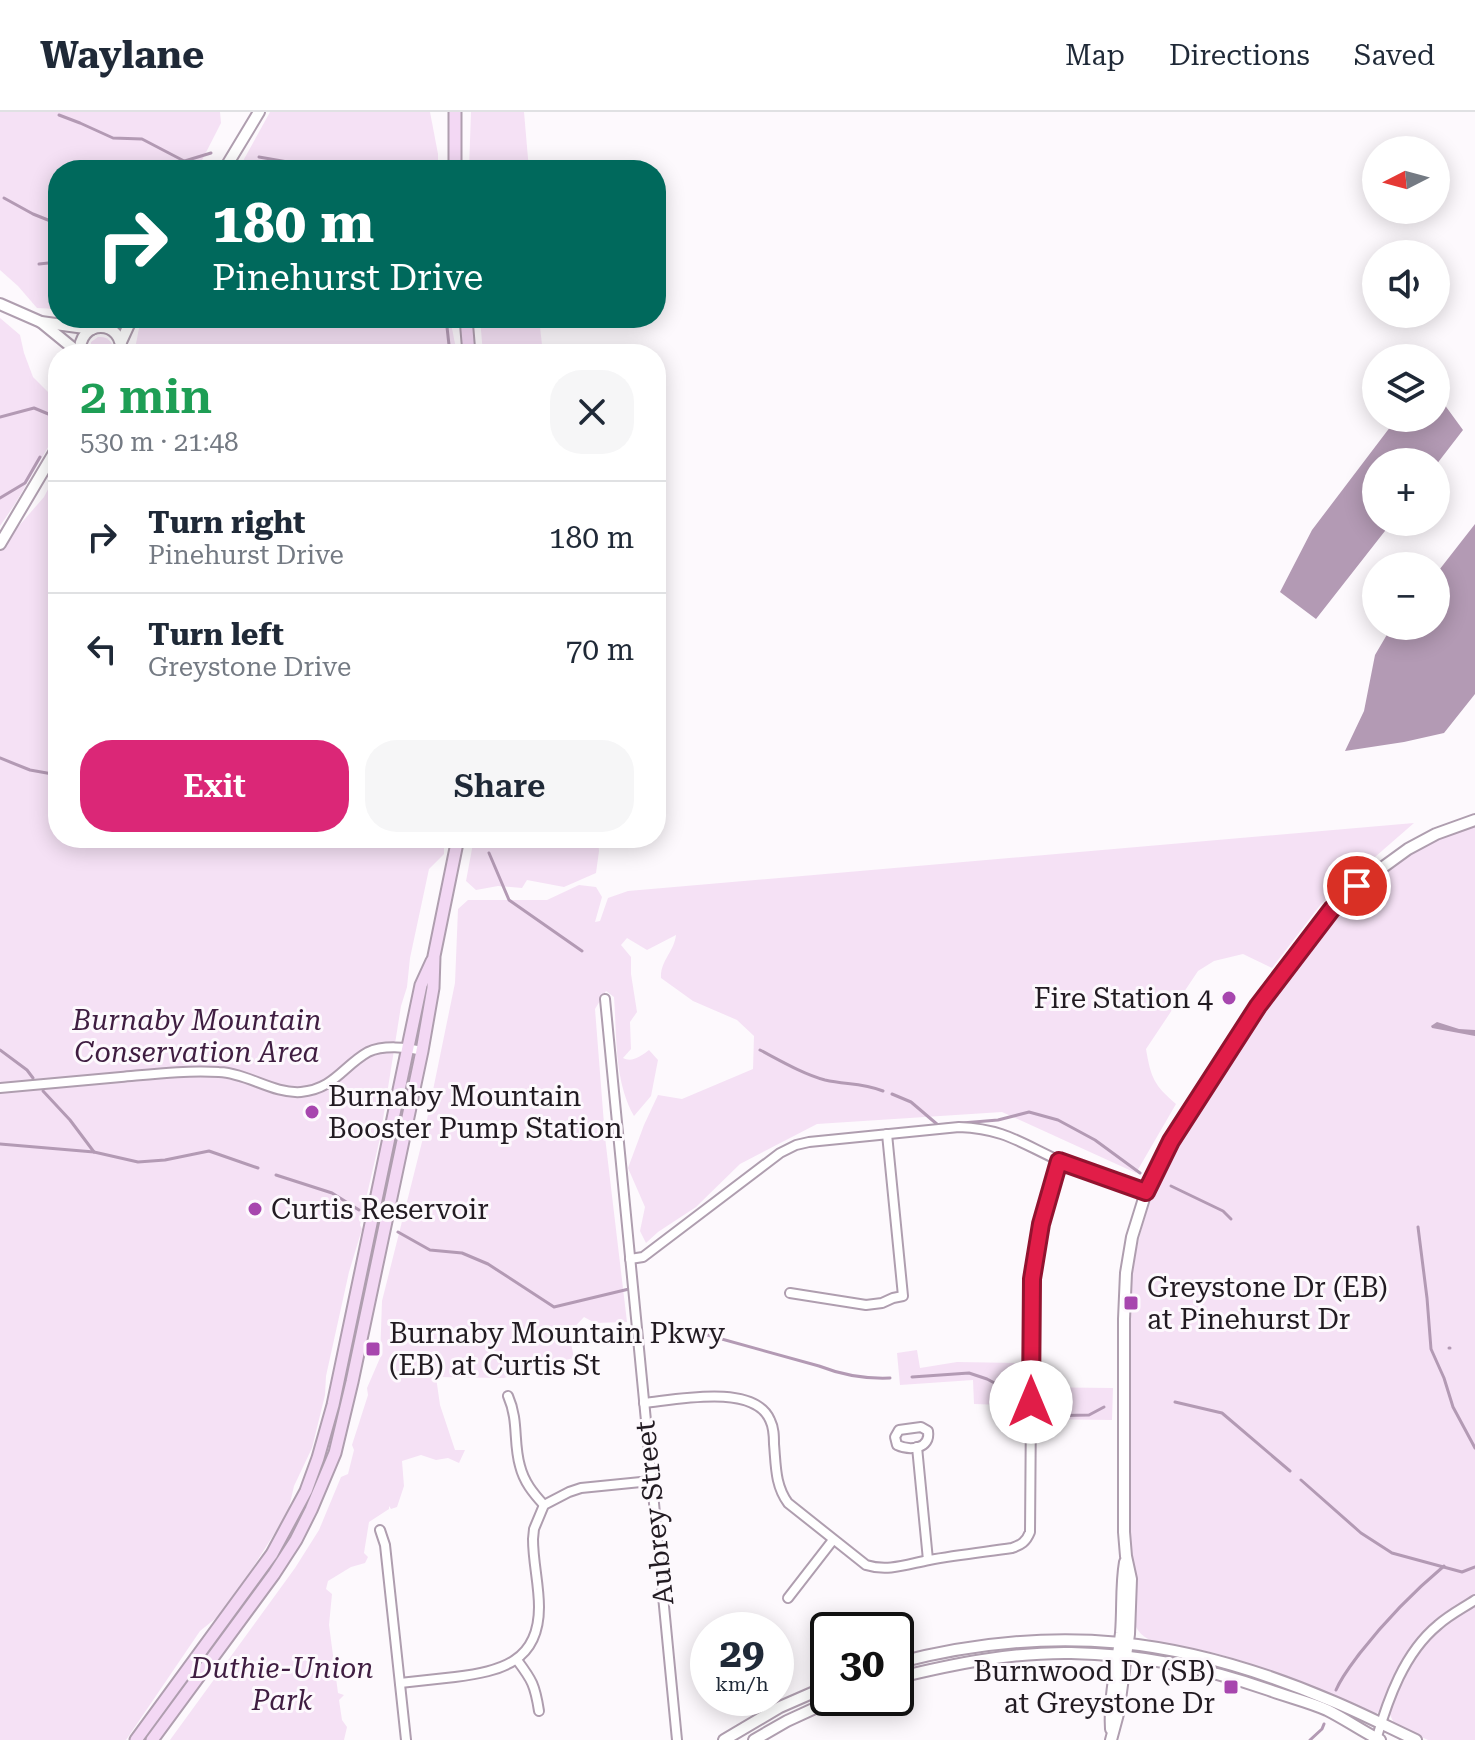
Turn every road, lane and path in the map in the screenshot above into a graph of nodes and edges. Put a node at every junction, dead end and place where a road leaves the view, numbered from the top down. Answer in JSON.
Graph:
{"nodes":[{"id":1,"x":259,"y":112,"type":"edge"},
{"id":2,"x":448,"y":112,"type":"edge"},
{"id":3,"x":455,"y":112,"type":"edge"},
{"id":4,"x":454,"y":133,"type":"junction"},
{"id":5,"x":230,"y":160,"type":"edge"},
{"id":6,"x":455,"y":160,"type":"edge"},
{"id":7,"x":0,"y":304,"type":"edge"},
{"id":8,"x":48,"y":321,"type":"edge"},
{"id":9,"x":41,"y":322,"type":"junction"},
{"id":10,"x":48,"y":323,"type":"edge"},
{"id":11,"x":48,"y":328,"type":"edge"},
{"id":12,"x":48,"y":328,"type":"edge"},
{"id":13,"x":96,"y":328,"type":"joint"},
{"id":14,"x":127,"y":328,"type":"edge"},
{"id":15,"x":121,"y":342,"type":"joint"},
{"id":16,"x":68,"y":344,"type":"edge"},
{"id":17,"x":81,"y":344,"type":"edge"},
{"id":18,"x":48,"y":463,"type":"edge"},
{"id":19,"x":0,"y":544,"type":"edge"},
{"id":20,"x":1475,"y":820,"type":"edge"},
{"id":21,"x":456,"y":848,"type":"edge"},
{"id":22,"x":434,"y":956,"type":"junction"},
{"id":23,"x":605,"y":999,"type":"dead end"},
{"id":24,"x":408,"y":1048,"type":"junction"},
{"id":25,"x":422,"y":1051,"type":"junction"},
{"id":26,"x":0,"y":1088,"type":"edge"},
{"id":27,"x":887,"y":1134,"type":"junction"},
{"id":28,"x":1059,"y":1161,"type":"junction"},
{"id":29,"x":1146,"y":1192,"type":"junction"},
{"id":30,"x":630,"y":1259,"type":"junction"},
{"id":31,"x":790,"y":1293,"type":"dead end"},
{"id":32,"x":508,"y":1396,"type":"dead end"},
{"id":33,"x":644,"y":1403,"type":"junction"},
{"id":34,"x":917,"y":1447,"type":"dead end"},
{"id":35,"x":651,"y":1481,"type":"junction"},
{"id":36,"x":544,"y":1505,"type":"junction"},
{"id":37,"x":380,"y":1530,"type":"dead end"},
{"id":38,"x":833,"y":1540,"type":"junction"},
{"id":39,"x":928,"y":1560,"type":"junction"},
{"id":40,"x":788,"y":1598,"type":"dead end"},
{"id":41,"x":1475,"y":1600,"type":"edge"},
{"id":42,"x":1124,"y":1642,"type":"junction"},
{"id":43,"x":1121,"y":1656,"type":"junction"},
{"id":44,"x":914,"y":1659,"type":"edge"},
{"id":45,"x":517,"y":1660,"type":"junction"},
{"id":46,"x":914,"y":1674,"type":"edge"},
{"id":47,"x":400,"y":1683,"type":"junction"},
{"id":48,"x":810,"y":1694,"type":"edge"},
{"id":49,"x":810,"y":1710,"type":"edge"},
{"id":50,"x":539,"y":1711,"type":"dead end"},
{"id":51,"x":1381,"y":1724,"type":"junction"},
{"id":52,"x":1111,"y":1739,"type":"edge"},
{"id":53,"x":1377,"y":1739,"type":"edge"},
{"id":54,"x":136,"y":1740,"type":"edge"},
{"id":55,"x":152,"y":1740,"type":"edge"},
{"id":56,"x":406,"y":1740,"type":"edge"},
{"id":57,"x":677,"y":1740,"type":"edge"},
{"id":58,"x":724,"y":1740,"type":"edge"},
{"id":59,"x":754,"y":1740,"type":"edge"},
{"id":60,"x":1416,"y":1740,"type":"edge"}],
"edges":[{"from":1,"to":5,"type":"street"},
{"from":2,"to":4,"type":"main road"},
{"from":3,"to":4,"type":"main road"},
{"from":4,"to":6,"type":"main road"},
{"from":7,"to":9,"type":"street"},
{"from":8,"to":9,"type":"street"},
{"from":9,"to":10,"type":"street"},
{"from":9,"to":11,"type":"street"},
{"from":12,"to":16,"type":"street"},
{"from":13,"to":15,"type":"street"},
{"from":13,"to":17,"type":"street"},
{"from":14,"to":15,"type":"street"},
{"from":18,"to":19,"type":"street"},
{"from":20,"to":29,"type":"street"},
{"from":21,"to":22,"type":"main road"},
{"from":22,"to":24,"type":"main road"},
{"from":22,"to":25,"type":"main road"},
{"from":23,"to":30,"type":"street","name":"Aubrey Street"},
{"from":24,"to":25,"type":"street"},
{"from":24,"to":26,"type":"street"},
{"from":24,"to":54,"type":"main road"},
{"from":25,"to":55,"type":"main road"},
{"from":27,"to":28,"type":"street"},
{"from":27,"to":30,"type":"street"},
{"from":27,"to":31,"type":"street"},
{"from":28,"to":29,"type":"street"},
{"from":28,"to":39,"type":"street"},
{"from":29,"to":42,"type":"street"},
{"from":30,"to":33,"type":"street","name":"Aubrey Street"},
{"from":32,"to":36,"type":"street"},
{"from":33,"to":35,"type":"street","name":"Aubrey Street"},
{"from":33,"to":38,"type":"street"},
{"from":34,"to":39,"type":"street"},
{"from":35,"to":36,"type":"street"},
{"from":35,"to":57,"type":"street","name":"Aubrey Street"},
{"from":36,"to":45,"type":"street"},
{"from":37,"to":47,"type":"street"},
{"from":38,"to":39,"type":"street"},
{"from":38,"to":40,"type":"street"},
{"from":41,"to":51,"type":"street"},
{"from":42,"to":43,"type":"street"},
{"from":42,"to":44,"type":"street"},
{"from":42,"to":51,"type":"street"},
{"from":43,"to":46,"type":"street"},
{"from":43,"to":52,"type":"street"},
{"from":43,"to":53,"type":"street"},
{"from":45,"to":47,"type":"street"},
{"from":45,"to":50,"type":"street"},
{"from":47,"to":56,"type":"street"},
{"from":48,"to":58,"type":"street"},
{"from":49,"to":59,"type":"street"},
{"from":51,"to":53,"type":"street"},
{"from":51,"to":60,"type":"street"}]}
